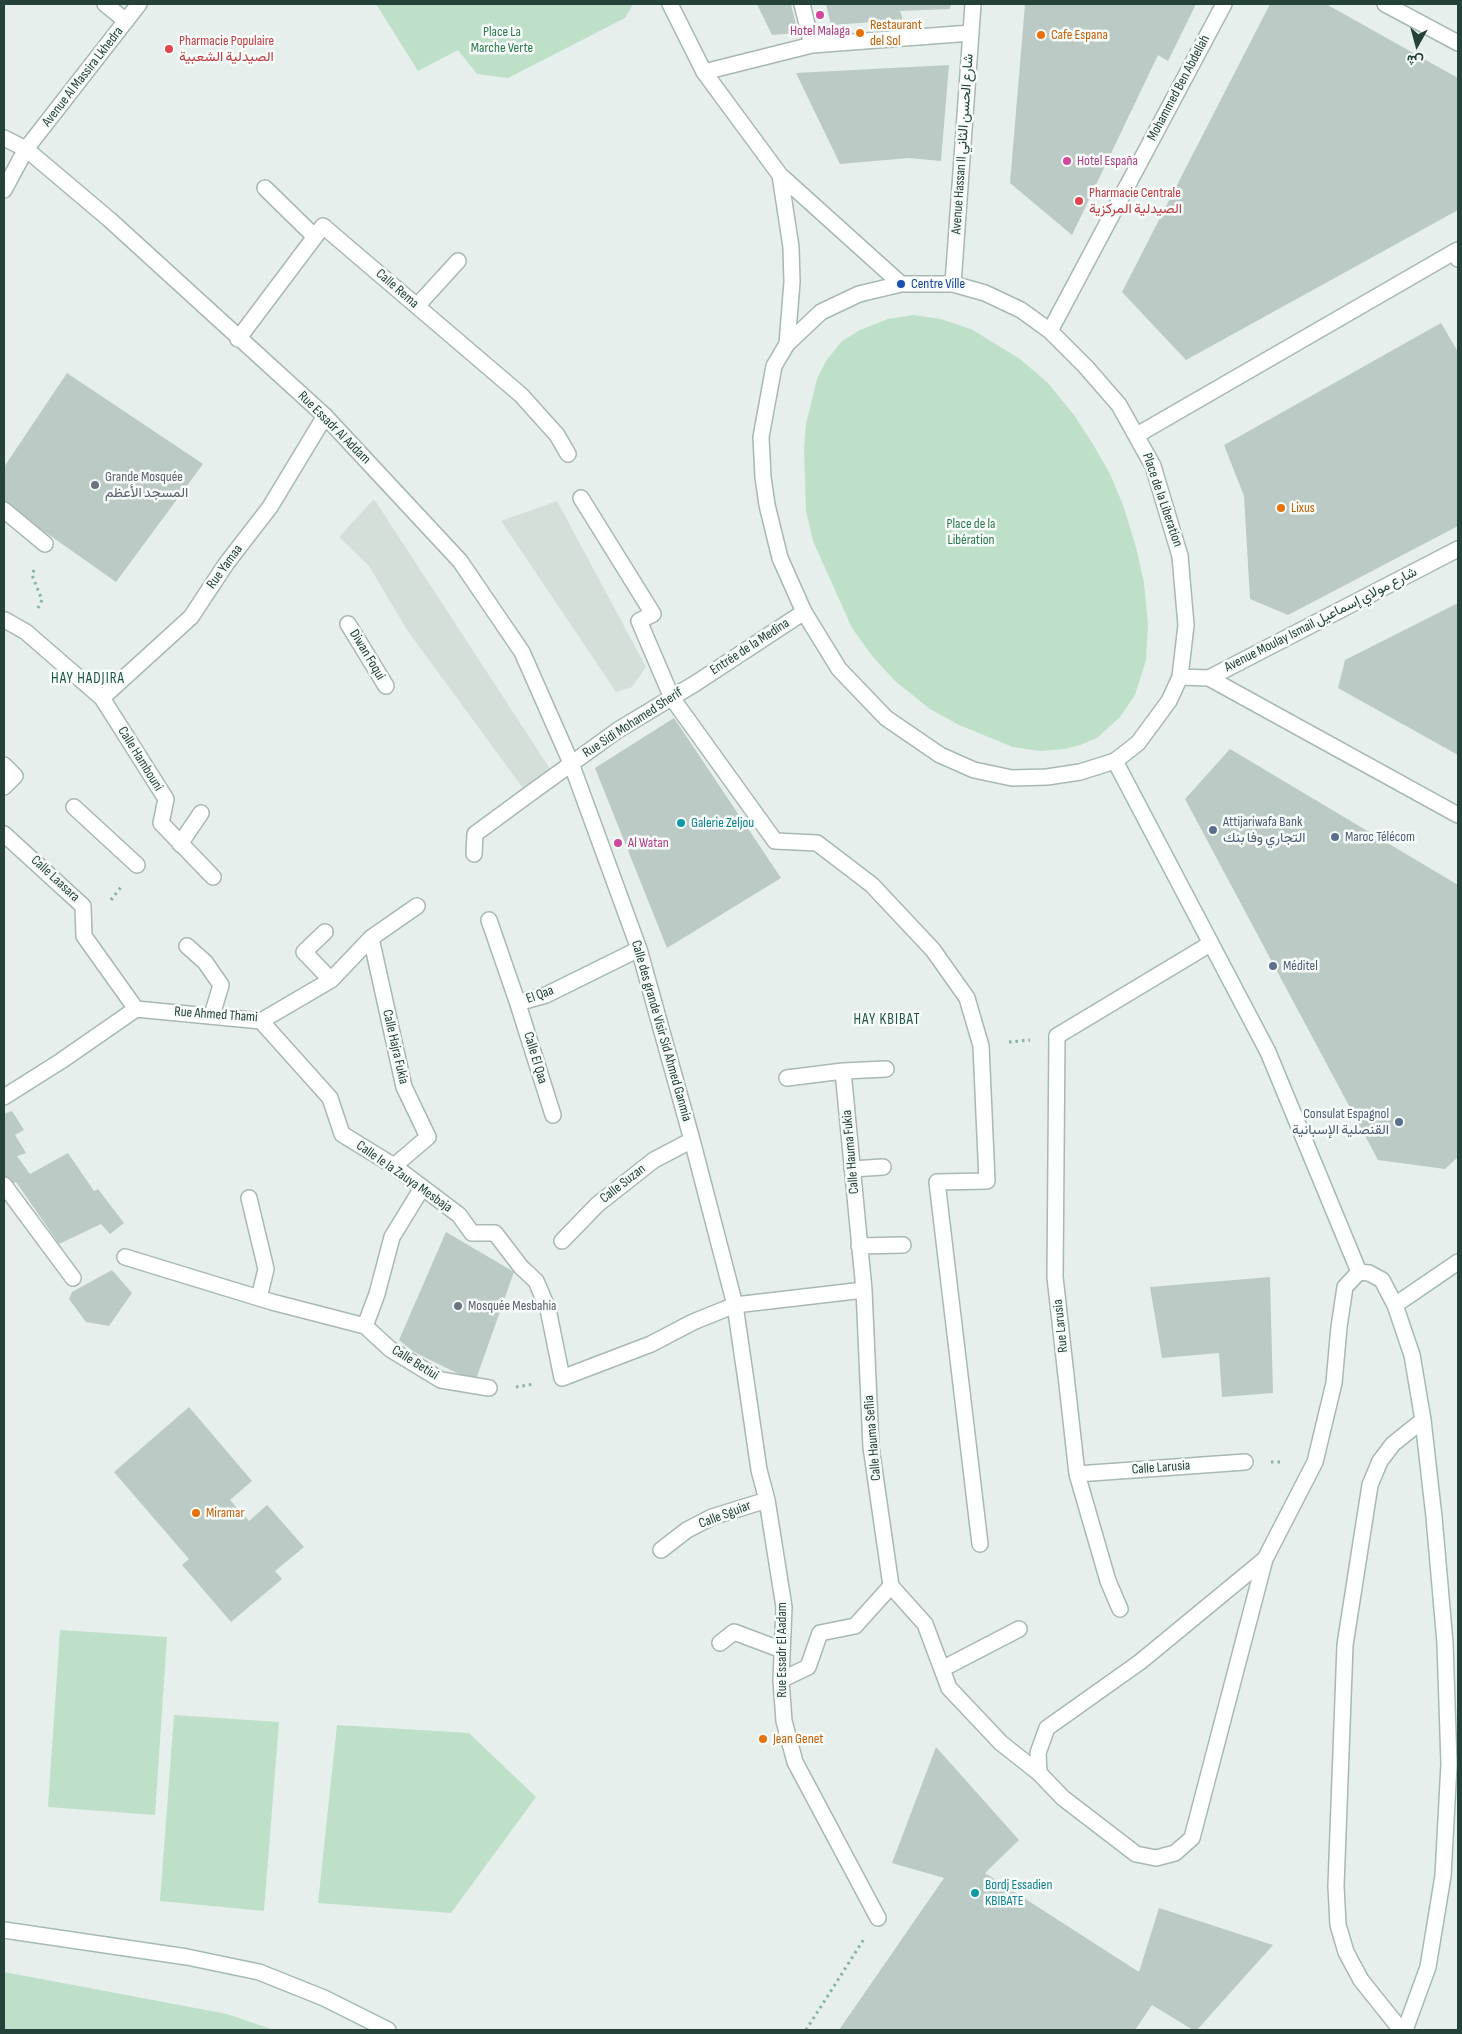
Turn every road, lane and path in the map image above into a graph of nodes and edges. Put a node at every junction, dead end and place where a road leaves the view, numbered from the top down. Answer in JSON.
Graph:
{"nodes":[{"id":1,"x":105,"y":4,"type":"edge"},
{"id":2,"x":139,"y":4,"type":"edge"},
{"id":3,"x":670,"y":4,"type":"edge"},
{"id":4,"x":802,"y":4,"type":"edge"},
{"id":5,"x":973,"y":4,"type":"edge"},
{"id":6,"x":1224,"y":4,"type":"edge"},
{"id":7,"x":1385,"y":4,"type":"edge"},
{"id":8,"x":126,"y":21,"type":"junction"},
{"id":9,"x":971,"y":33,"type":"junction"},
{"id":10,"x":1458,"y":43,"type":"edge"},
{"id":11,"x":812,"y":45,"type":"junction"},
{"id":12,"x":704,"y":72,"type":"junction"},
{"id":13,"x":4,"y":138,"type":"edge"},
{"id":14,"x":26,"y":150,"type":"junction"},
{"id":15,"x":780,"y":175,"type":"junction"},
{"id":16,"x":265,"y":188,"type":"dead end"},
{"id":17,"x":4,"y":190,"type":"edge"},
{"id":18,"x":315,"y":237,"type":"junction"},
{"id":19,"x":1457,"y":253,"type":"edge"},
{"id":20,"x":458,"y":261,"type":"dead end"},
{"id":21,"x":901,"y":284,"type":"junction"},
{"id":22,"x":953,"y":284,"type":"junction"},
{"id":23,"x":417,"y":306,"type":"junction"},
{"id":24,"x":1050,"y":331,"type":"junction"},
{"id":25,"x":238,"y":339,"type":"junction"},
{"id":26,"x":787,"y":344,"type":"junction"},
{"id":27,"x":325,"y":416,"type":"junction"},
{"id":28,"x":1138,"y":435,"type":"junction"},
{"id":29,"x":568,"y":454,"type":"dead end"},
{"id":30,"x":581,"y":498,"type":"dead end"},
{"id":31,"x":4,"y":510,"type":"edge"},
{"id":32,"x":45,"y":544,"type":"joint"},
{"id":33,"x":1458,"y":549,"type":"edge"},
{"id":34,"x":804,"y":612,"type":"junction"},
{"id":35,"x":5,"y":620,"type":"dead end"},
{"id":36,"x":348,"y":624,"type":"dead end"},
{"id":37,"x":26,"y":632,"type":"junction"},
{"id":38,"x":1180,"y":678,"type":"junction"},
{"id":39,"x":1209,"y":678,"type":"junction"},
{"id":40,"x":696,"y":683,"type":"joint"},
{"id":41,"x":386,"y":686,"type":"dead end"},
{"id":42,"x":102,"y":698,"type":"junction"},
{"id":43,"x":672,"y":698,"type":"junction"},
{"id":44,"x":1116,"y":761,"type":"junction"},
{"id":45,"x":571,"y":763,"type":"junction"},
{"id":46,"x":4,"y":765,"type":"edge"},
{"id":47,"x":4,"y":787,"type":"edge"},
{"id":48,"x":74,"y":807,"type":"dead end"},
{"id":49,"x":201,"y":814,"type":"dead end"},
{"id":50,"x":1458,"y":815,"type":"edge"},
{"id":51,"x":4,"y":834,"type":"edge"},
{"id":52,"x":180,"y":844,"type":"junction"},
{"id":53,"x":474,"y":854,"type":"dead end"},
{"id":54,"x":137,"y":865,"type":"dead end"},
{"id":55,"x":213,"y":878,"type":"dead end"},
{"id":56,"x":417,"y":906,"type":"dead end"},
{"id":57,"x":488,"y":920,"type":"dead end"},
{"id":58,"x":325,"y":932,"type":"dead end"},
{"id":59,"x":371,"y":938,"type":"junction"},
{"id":60,"x":1210,"y":944,"type":"junction"},
{"id":61,"x":187,"y":946,"type":"dead end"},
{"id":62,"x":639,"y":949,"type":"junction"},
{"id":63,"x":331,"y":980,"type":"junction"},
{"id":64,"x":517,"y":1001,"type":"junction"},
{"id":65,"x":136,"y":1009,"type":"junction"},
{"id":66,"x":212,"y":1015,"type":"junction"},
{"id":67,"x":261,"y":1021,"type":"junction"},
{"id":68,"x":1057,"y":1036,"type":"junction"},
{"id":69,"x":981,"y":1046,"type":"junction"},
{"id":70,"x":886,"y":1069,"type":"dead end"},
{"id":71,"x":843,"y":1071,"type":"junction"},
{"id":72,"x":787,"y":1078,"type":"dead end"},
{"id":73,"x":4,"y":1097,"type":"edge"},
{"id":74,"x":553,"y":1115,"type":"dead end"},
{"id":75,"x":692,"y":1140,"type":"junction"},
{"id":76,"x":394,"y":1166,"type":"junction"},
{"id":77,"x":883,"y":1168,"type":"dead end"},
{"id":78,"x":852,"y":1170,"type":"junction"},
{"id":79,"x":4,"y":1185,"type":"edge"},
{"id":80,"x":422,"y":1188,"type":"junction"},
{"id":81,"x":249,"y":1198,"type":"dead end"},
{"id":82,"x":562,"y":1241,"type":"dead end"},
{"id":83,"x":903,"y":1245,"type":"dead end"},
{"id":84,"x":860,"y":1246,"type":"junction"},
{"id":85,"x":125,"y":1257,"type":"dead end"},
{"id":86,"x":1458,"y":1262,"type":"edge"},
{"id":87,"x":1359,"y":1272,"type":"junction"},
{"id":88,"x":73,"y":1278,"type":"dead end"},
{"id":89,"x":864,"y":1290,"type":"junction"},
{"id":90,"x":260,"y":1298,"type":"junction"},
{"id":91,"x":1396,"y":1304,"type":"junction"},
{"id":92,"x":735,"y":1305,"type":"junction"},
{"id":93,"x":364,"y":1326,"type":"junction"},
{"id":94,"x":562,"y":1378,"type":"junction"},
{"id":95,"x":489,"y":1388,"type":"joint"},
{"id":96,"x":1423,"y":1420,"type":"junction"},
{"id":97,"x":1245,"y":1462,"type":"joint"},
{"id":98,"x":1315,"y":1462,"type":"junction"},
{"id":99,"x":1077,"y":1474,"type":"junction"},
{"id":100,"x":767,"y":1500,"type":"junction"},
{"id":101,"x":980,"y":1544,"type":"dead end"},
{"id":102,"x":660,"y":1550,"type":"dead end"},
{"id":103,"x":1265,"y":1559,"type":"junction"},
{"id":104,"x":891,"y":1586,"type":"junction"},
{"id":105,"x":1120,"y":1609,"type":"dead end"},
{"id":106,"x":1019,"y":1629,"type":"dead end"},
{"id":107,"x":720,"y":1643,"type":"dead end"},
{"id":108,"x":782,"y":1650,"type":"junction"},
{"id":109,"x":942,"y":1669,"type":"junction"},
{"id":110,"x":781,"y":1680,"type":"junction"},
{"id":111,"x":1039,"y":1773,"type":"junction"},
{"id":112,"x":878,"y":1918,"type":"joint"},
{"id":113,"x":4,"y":1930,"type":"edge"},
{"id":114,"x":388,"y":2030,"type":"edge"},
{"id":115,"x":806,"y":2030,"type":"edge"},
{"id":116,"x":1403,"y":2030,"type":"edge"}],
"edges":[{"from":1,"to":8,"type":"street"},
{"from":2,"to":8,"type":"street","name":"Avenue Al Massira Lkhedra"},
{"from":3,"to":12,"type":"street"},
{"from":4,"to":11,"type":"street"},
{"from":5,"to":9,"type":"street","name":"Avenue Hassan II شارع الحسن الثاني"},
{"from":6,"to":24,"type":"street","name":"Mohammed Ben Abdellah"},
{"from":7,"to":10,"type":"street"},
{"from":8,"to":14,"type":"street","name":"Avenue Al Massira Lkhedra"},
{"from":9,"to":11,"type":"street"},
{"from":9,"to":22,"type":"street","name":"Avenue Hassan II شارع الحسن الثاني"},
{"from":11,"to":12,"type":"street"},
{"from":12,"to":15,"type":"street"},
{"from":13,"to":14,"type":"street","name":"Rue Essadr Al Addam"},
{"from":14,"to":17,"type":"street","name":"Avenue Al Massira Lkhedra"},
{"from":14,"to":25,"type":"street","name":"Rue Essadr Al Addam"},
{"from":15,"to":21,"type":"street"},
{"from":15,"to":26,"type":"street"},
{"from":16,"to":18,"type":"street"},
{"from":18,"to":23,"type":"street","name":"Calle Rema"},
{"from":18,"to":25,"type":"street"},
{"from":19,"to":28,"type":"street"},
{"from":20,"to":23,"type":"street"},
{"from":21,"to":22,"type":"street","name":"Place de la Liberation"},
{"from":21,"to":26,"type":"street","name":"Place de la Liberation"},
{"from":22,"to":24,"type":"street","name":"Place de la Liberation"},
{"from":23,"to":29,"type":"street","name":"Calle Rema"},
{"from":24,"to":28,"type":"street","name":"Place de la Liberation"},
{"from":25,"to":27,"type":"street","name":"Rue Essadr Al Addam"},
{"from":26,"to":34,"type":"street","name":"Place de la Liberation"},
{"from":27,"to":42,"type":"street","name":"Rue Yamaa"},
{"from":27,"to":45,"type":"street","name":"Rue Essadr Al Addam"},
{"from":28,"to":38,"type":"street","name":"Place de la Liberation"},
{"from":30,"to":43,"type":"street"},
{"from":31,"to":32,"type":"street"},
{"from":32,"to":37,"type":"path"},
{"from":33,"to":39,"type":"street","name":"Avenue Moulay Ismail شارع مولاي إسماعيل"},
{"from":34,"to":40,"type":"street","name":"Entrée de la Medina"},
{"from":34,"to":44,"type":"street","name":"Place de la Liberation"},
{"from":35,"to":37,"type":"street","name":"Calle Hambouni"},
{"from":36,"to":41,"type":"street","name":"Diwan Foqui"},
{"from":37,"to":42,"type":"street","name":"Calle Hambouni"},
{"from":38,"to":39,"type":"street","name":"Avenue Moulay Ismail شارع مولاي إسماعيل"},
{"from":38,"to":44,"type":"street","name":"Place de la Liberation"},
{"from":39,"to":50,"type":"street"},
{"from":40,"to":43,"type":"street","name":"Rue Sidi Mohamed Sherif"},
{"from":42,"to":52,"type":"street","name":"Calle Hambouni"},
{"from":43,"to":45,"type":"street","name":"Rue Sidi Mohamed Sherif"},
{"from":43,"to":69,"type":"street"},
{"from":44,"to":60,"type":"street"},
{"from":45,"to":53,"type":"street"},
{"from":45,"to":62,"type":"street","name":"Calle des grande Visir Sid Ahmed Ganmia"},
{"from":46,"to":47,"type":"street"},
{"from":48,"to":54,"type":"street"},
{"from":49,"to":52,"type":"street"},
{"from":51,"to":65,"type":"street","name":"Calle Laasara"},
{"from":52,"to":55,"type":"street"},
{"from":56,"to":59,"type":"street","name":"Rue Ahmed Thami"},
{"from":57,"to":64,"type":"street","name":"El Qaa"},
{"from":58,"to":63,"type":"street"},
{"from":59,"to":63,"type":"street","name":"Rue Ahmed Thami"},
{"from":59,"to":76,"type":"street","name":"Calle Hajra Fukia"},
{"from":60,"to":68,"type":"street"},
{"from":60,"to":87,"type":"street"},
{"from":61,"to":66,"type":"street"},
{"from":62,"to":64,"type":"street","name":"El Qaa"},
{"from":62,"to":75,"type":"street","name":"Calle des grande Visir Sid Ahmed Ganmia"},
{"from":63,"to":67,"type":"street","name":"Rue Ahmed Thami"},
{"from":64,"to":74,"type":"street","name":"Calle El Qaa"},
{"from":65,"to":66,"type":"street","name":"Rue Ahmed Thami"},
{"from":65,"to":73,"type":"street"},
{"from":66,"to":67,"type":"street","name":"Rue Ahmed Thami"},
{"from":67,"to":76,"type":"street","name":"Calle le la Zauya Mesbaja"},
{"from":68,"to":69,"type":"path"},
{"from":68,"to":99,"type":"street","name":"Rue Larusia"},
{"from":69,"to":101,"type":"street"},
{"from":70,"to":71,"type":"street"},
{"from":71,"to":72,"type":"street"},
{"from":71,"to":78,"type":"street","name":"Calle Hauma Fukia"},
{"from":75,"to":82,"type":"street","name":"Calle Suzan"},
{"from":75,"to":92,"type":"street","name":"Calle des grande Visir Sid Ahmed Ganmia"},
{"from":76,"to":80,"type":"street","name":"Calle le la Zauya Mesbaja"},
{"from":77,"to":78,"type":"street"},
{"from":78,"to":84,"type":"street","name":"Calle Hauma Fukia"},
{"from":79,"to":88,"type":"street"},
{"from":80,"to":93,"type":"street"},
{"from":80,"to":94,"type":"street","name":"Calle le la Zauya Mesbaja"},
{"from":81,"to":90,"type":"street"},
{"from":83,"to":84,"type":"street"},
{"from":84,"to":89,"type":"street","name":"Calle Hauma Fukia"},
{"from":85,"to":90,"type":"street","name":"Calle Betiui"},
{"from":86,"to":91,"type":"street"},
{"from":87,"to":91,"type":"street"},
{"from":87,"to":98,"type":"street"},
{"from":89,"to":92,"type":"street"},
{"from":89,"to":104,"type":"street","name":"Calle Hauma Seflia"},
{"from":90,"to":93,"type":"street","name":"Calle Betiui"},
{"from":91,"to":96,"type":"street"},
{"from":92,"to":94,"type":"street"},
{"from":92,"to":100,"type":"street","name":"Rue Essadr El Aadam"},
{"from":93,"to":95,"type":"street","name":"Calle Betiui"},
{"from":94,"to":95,"type":"path"},
{"from":96,"to":116,"type":"street"},
{"from":96,"to":116,"type":"street"},
{"from":97,"to":98,"type":"path"},
{"from":97,"to":99,"type":"street","name":"Calle Larusia"},
{"from":98,"to":103,"type":"street"},
{"from":99,"to":105,"type":"street","name":"Rue Larusia"},
{"from":100,"to":102,"type":"street","name":"Calle Sguiar"},
{"from":100,"to":108,"type":"street","name":"Rue Essadr El Aadam"},
{"from":103,"to":111,"type":"street"},
{"from":103,"to":111,"type":"street"},
{"from":104,"to":109,"type":"street"},
{"from":104,"to":110,"type":"street"},
{"from":106,"to":109,"type":"street"},
{"from":107,"to":108,"type":"street"},
{"from":108,"to":110,"type":"street","name":"Rue Essadr El Aadam"},
{"from":109,"to":111,"type":"street"},
{"from":110,"to":112,"type":"street","name":"Rue Essadr El Aadam"},
{"from":112,"to":115,"type":"path"},
{"from":113,"to":114,"type":"street"}]}
